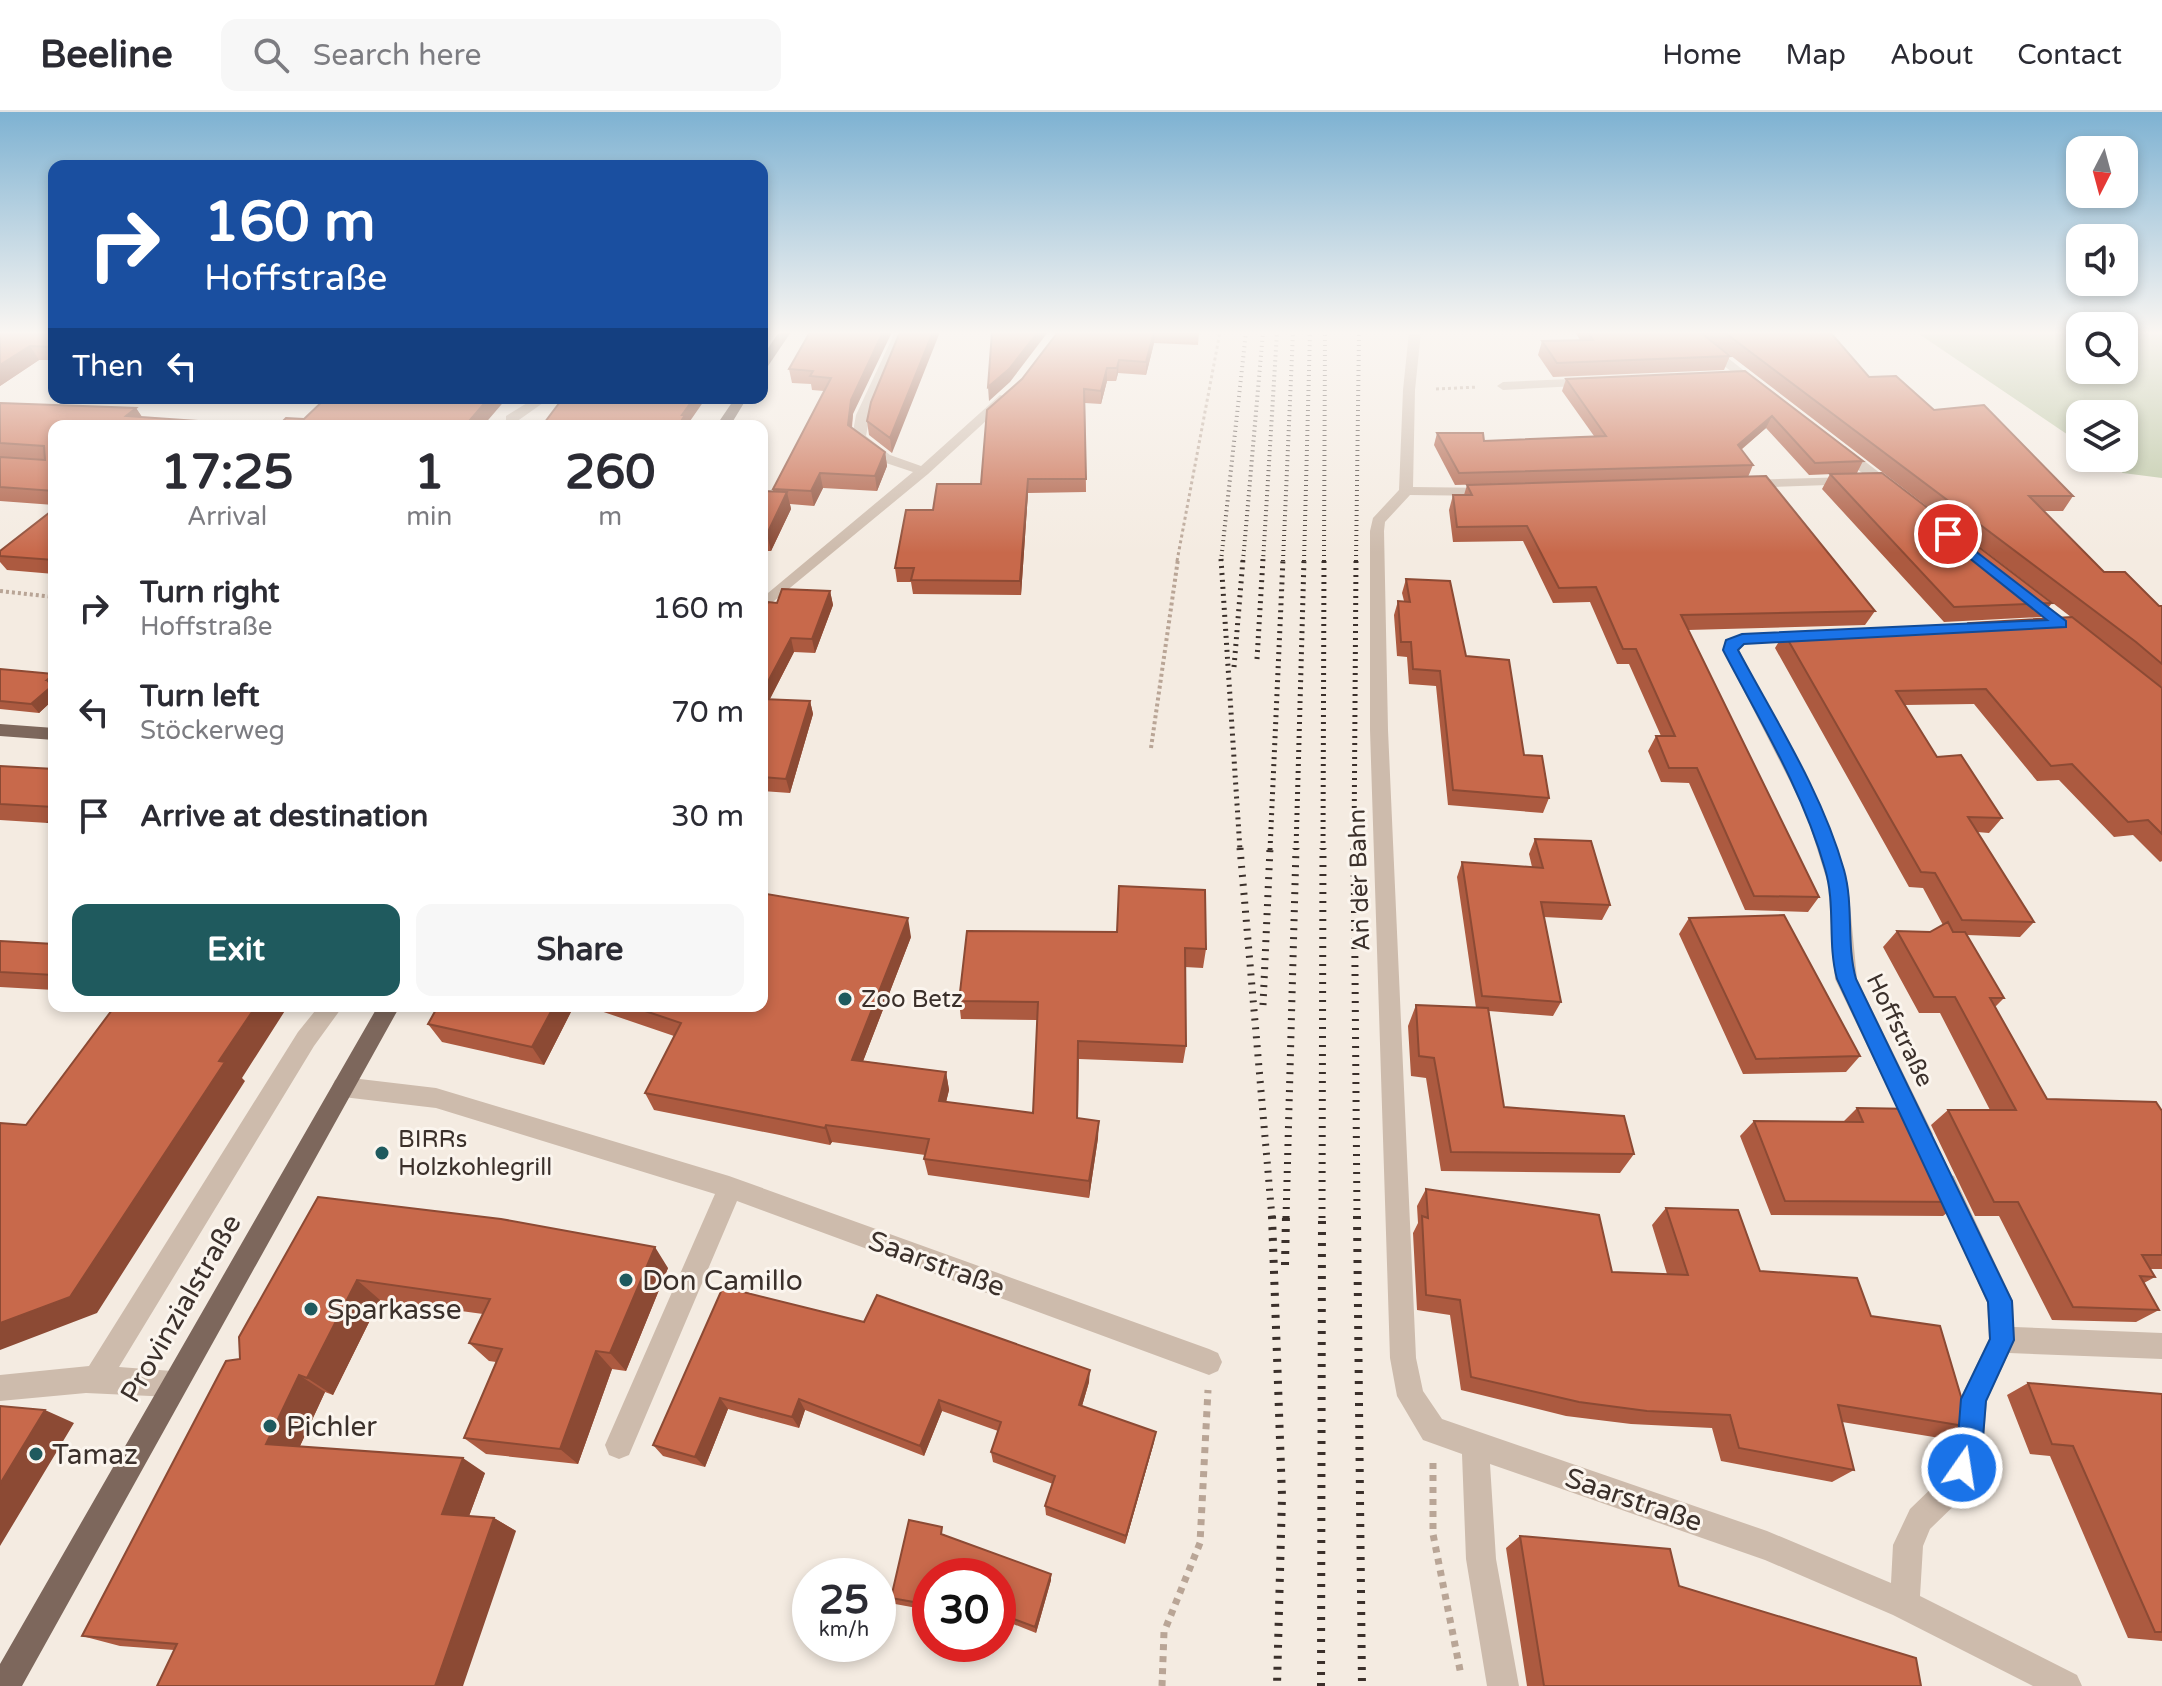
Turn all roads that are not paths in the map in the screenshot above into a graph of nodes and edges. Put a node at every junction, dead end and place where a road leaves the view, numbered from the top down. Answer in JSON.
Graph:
{"nodes":[{"id":1,"x":534,"y":405,"type":"edge"},
{"id":2,"x":867,"y":405,"type":"edge"},
{"id":3,"x":996,"y":405,"type":"edge"},
{"id":4,"x":1409,"y":405,"type":"edge"},
{"id":5,"x":514,"y":420,"type":"edge"},
{"id":6,"x":1831,"y":442,"type":"edge"},
{"id":7,"x":923,"y":471,"type":"junction"},
{"id":8,"x":1880,"y":480,"type":"junction"},
{"id":9,"x":1727,"y":484,"type":"edge"},
{"id":10,"x":1406,"y":491,"type":"junction"},
{"id":11,"x":1501,"y":492,"type":"edge"},
{"id":12,"x":1904,"y":499,"type":"edge"},
{"id":13,"x":2013,"y":585,"type":"edge"},
{"id":14,"x":768,"y":601,"type":"edge"},
{"id":15,"x":2061,"y":624,"type":"junction"},
{"id":16,"x":2031,"y":625,"type":"edge"},
{"id":17,"x":1833,"y":635,"type":"edge"},
{"id":18,"x":2093,"y":647,"type":"edge"},
{"id":19,"x":0,"y":730,"type":"edge"},
{"id":20,"x":48,"y":734,"type":"edge"},
{"id":21,"x":327,"y":1012,"type":"edge"},
{"id":22,"x":386,"y":1012,"type":"edge"},
{"id":23,"x":343,"y":1087,"type":"junction"},
{"id":24,"x":729,"y":1187,"type":"junction"},
{"id":25,"x":2002,"y":1340,"type":"junction"},
{"id":26,"x":2162,"y":1346,"type":"edge"},
{"id":27,"x":1209,"y":1362,"type":"road end"},
{"id":28,"x":97,"y":1378,"type":"junction"},
{"id":29,"x":172,"y":1384,"type":"junction"},
{"id":30,"x":0,"y":1388,"type":"edge"},
{"id":31,"x":1433,"y":1430,"type":"joint"},
{"id":32,"x":1475,"y":1443,"type":"junction"},
{"id":33,"x":619,"y":1445,"type":"dead end"},
{"id":34,"x":1904,"y":1604,"type":"junction"},
{"id":35,"x":5,"y":1686,"type":"edge"},
{"id":36,"x":1503,"y":1686,"type":"edge"},
{"id":37,"x":2066,"y":1686,"type":"edge"}],
"edges":[{"from":1,"to":5,"type":"street"},
{"from":2,"to":7,"type":"street"},
{"from":3,"to":7,"type":"street"},
{"from":4,"to":10,"type":"street"},
{"from":6,"to":8,"type":"street"},
{"from":7,"to":14,"type":"street"},
{"from":8,"to":9,"type":"street"},
{"from":8,"to":12,"type":"street"},
{"from":10,"to":11,"type":"street"},
{"from":10,"to":31,"type":"street","name":"An der Bahn"},
{"from":13,"to":15,"type":"street"},
{"from":15,"to":16,"type":"street"},
{"from":15,"to":18,"type":"street"},
{"from":17,"to":25,"type":"street","name":"Hoffstraße"},
{"from":19,"to":20,"type":"main road"},
{"from":21,"to":28,"type":"street","name":"Provinzialstraße"},
{"from":22,"to":23,"type":"main road","name":"Provinzialstraße"},
{"from":23,"to":24,"type":"street","name":"Saarstraße"},
{"from":23,"to":29,"type":"main road","name":"Provinzialstraße"},
{"from":24,"to":27,"type":"street","name":"Saarstraße"},
{"from":24,"to":33,"type":"street"},
{"from":25,"to":26,"type":"street"},
{"from":25,"to":34,"type":"street","name":"Hoffstraße"},
{"from":28,"to":29,"type":"street"},
{"from":28,"to":30,"type":"street"},
{"from":29,"to":35,"type":"main road","name":"Provinzialstraße"},
{"from":31,"to":32,"type":"street","name":"Saarstraße"},
{"from":32,"to":34,"type":"street","name":"Saarstraße"},
{"from":32,"to":36,"type":"street"},
{"from":34,"to":37,"type":"street","name":"Saarstraße"}]}
